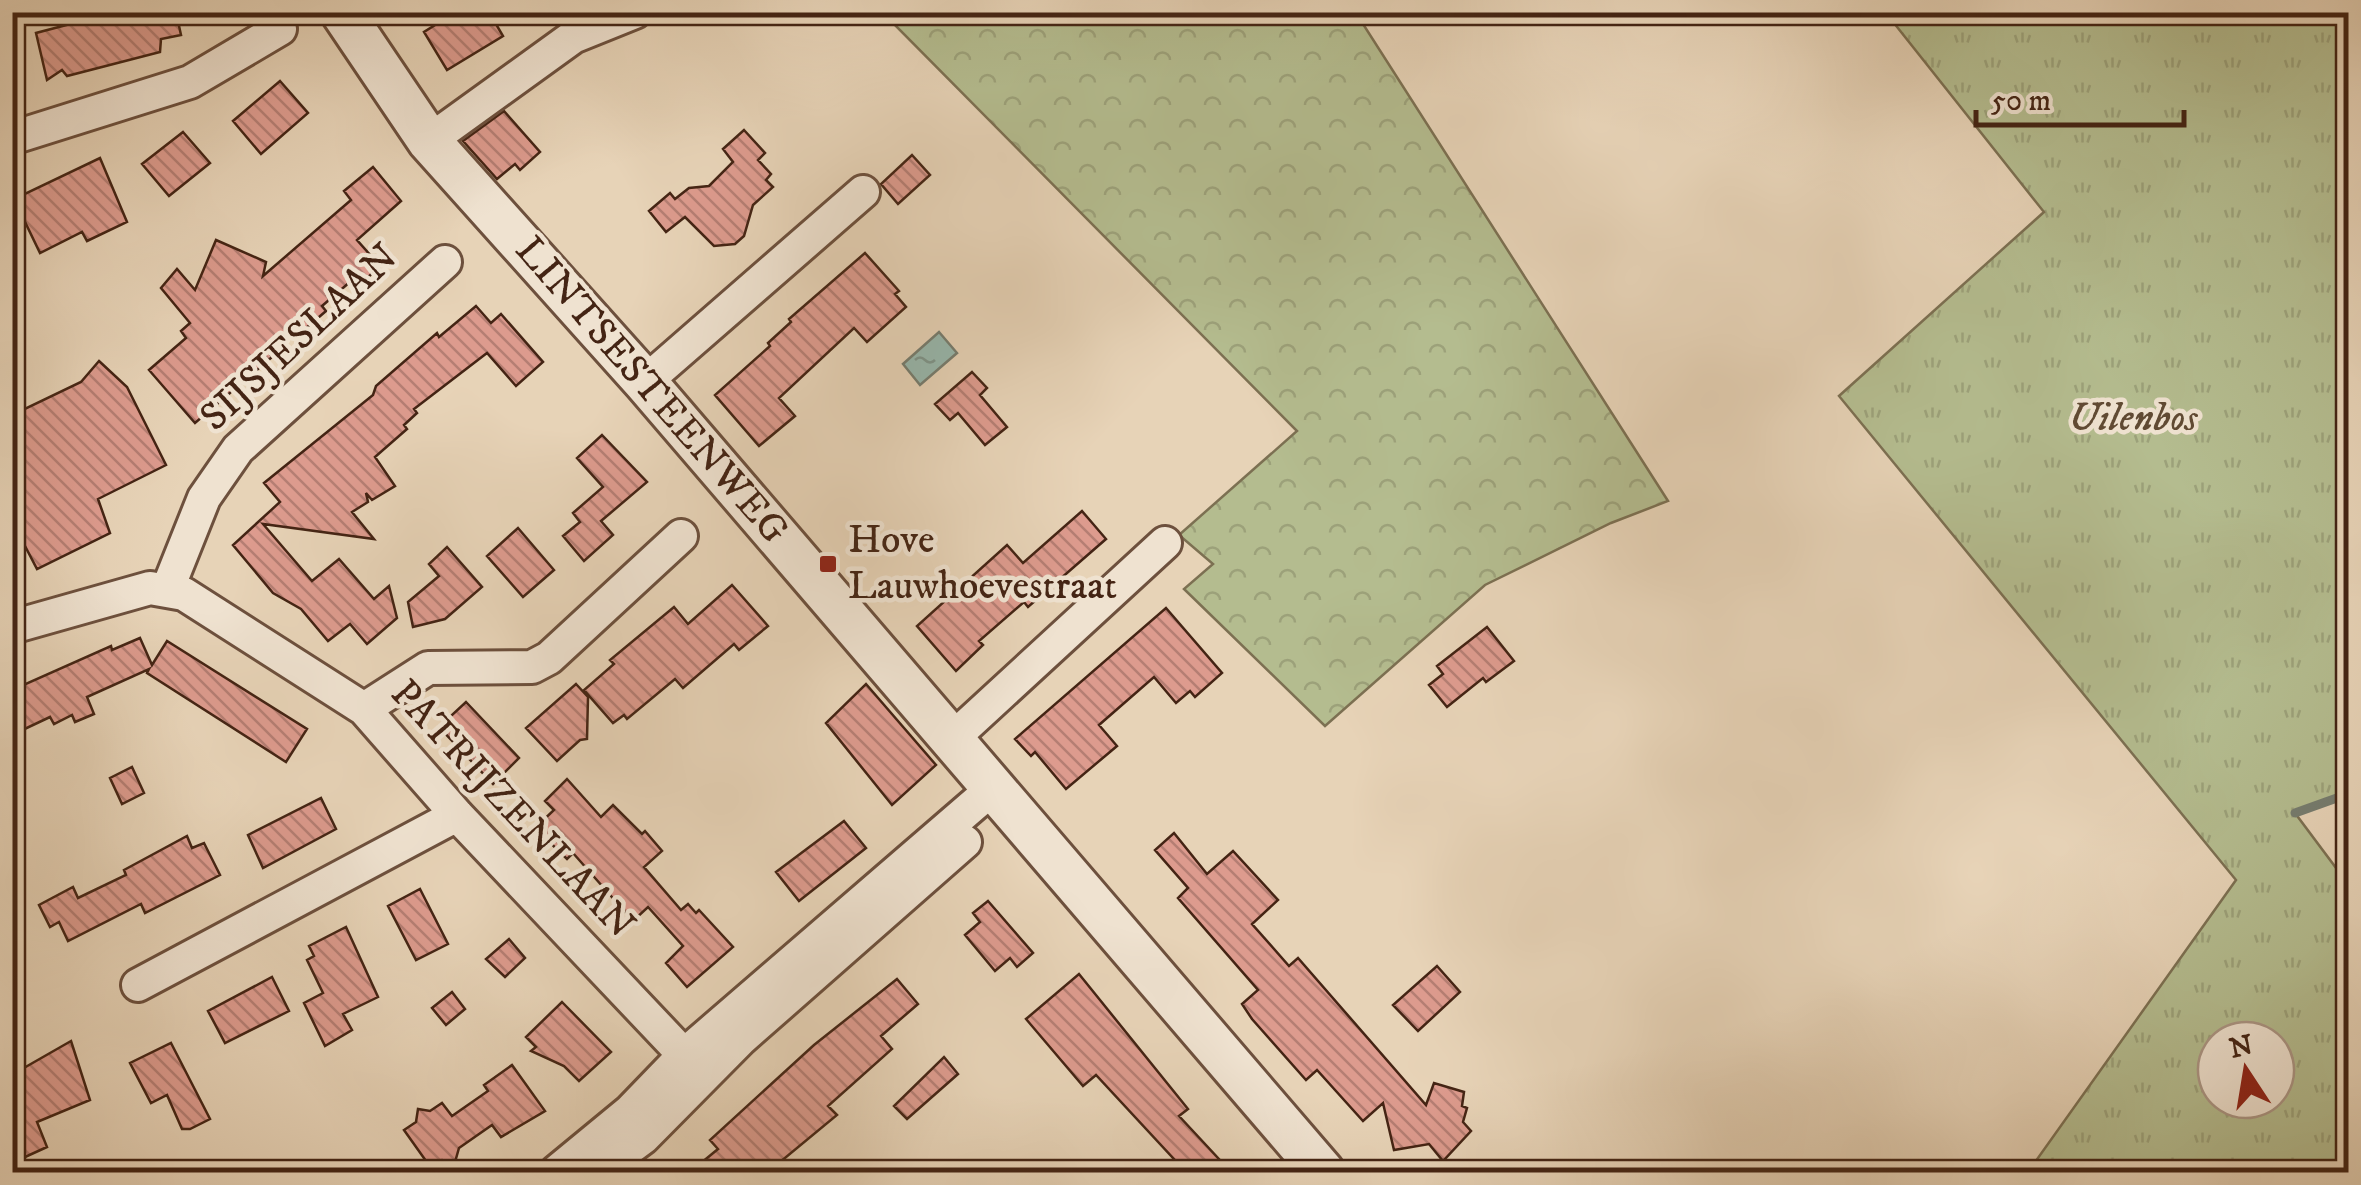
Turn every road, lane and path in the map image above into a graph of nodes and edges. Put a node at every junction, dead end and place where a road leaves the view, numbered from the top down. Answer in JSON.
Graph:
{"nodes":[{"id":1,"x":342,"y":12,"type":"edge"},
{"id":2,"x":635,"y":12,"type":"edge"},
{"id":3,"x":280,"y":29,"type":"dead end"},
{"id":4,"x":12,"y":138,"type":"edge"},
{"id":5,"x":429,"y":141,"type":"junction"},
{"id":6,"x":863,"y":192,"type":"dead end"},
{"id":7,"x":446,"y":262,"type":"dead end"},
{"id":8,"x":645,"y":382,"type":"junction"},
{"id":9,"x":681,"y":536,"type":"dead end"},
{"id":10,"x":1165,"y":543,"type":"dead end"},
{"id":11,"x":168,"y":588,"type":"junction"},
{"id":12,"x":12,"y":627,"type":"edge"},
{"id":13,"x":364,"y":709,"type":"junction"},
{"id":14,"x":952,"y":739,"type":"junction"},
{"id":15,"x":1000,"y":797,"type":"junction"},
{"id":16,"x":457,"y":815,"type":"junction"},
{"id":17,"x":138,"y":985,"type":"dead end"},
{"id":18,"x":694,"y":1065,"type":"junction"},
{"id":19,"x":556,"y":1172,"type":"edge"},
{"id":20,"x":597,"y":1172,"type":"edge"},
{"id":21,"x":1323,"y":1172,"type":"edge"}],
"edges":[{"from":1,"to":5,"type":"street","name":"LINTSESTEENWEG"},
{"from":2,"to":5,"type":"street"},
{"from":3,"to":4,"type":"street"},
{"from":5,"to":8,"type":"street","name":"LINTSESTEENWEG"},
{"from":6,"to":8,"type":"street"},
{"from":7,"to":11,"type":"street","name":"SIJSJESLAAN"},
{"from":8,"to":14,"type":"street","name":"LINTSESTEENWEG"},
{"from":9,"to":13,"type":"street"},
{"from":10,"to":14,"type":"street"},
{"from":11,"to":12,"type":"street"},
{"from":11,"to":13,"type":"street","name":"PATRIJZENLAAN"},
{"from":13,"to":16,"type":"street","name":"PATRIJZENLAAN"},
{"from":14,"to":15,"type":"street","name":"LINTSESTEENWEG"},
{"from":15,"to":18,"type":"street"},
{"from":15,"to":21,"type":"street","name":"LINTSESTEENWEG"},
{"from":16,"to":17,"type":"street"},
{"from":16,"to":18,"type":"street","name":"PATRIJZENLAAN"},
{"from":18,"to":19,"type":"street"},
{"from":18,"to":20,"type":"street"}]}
